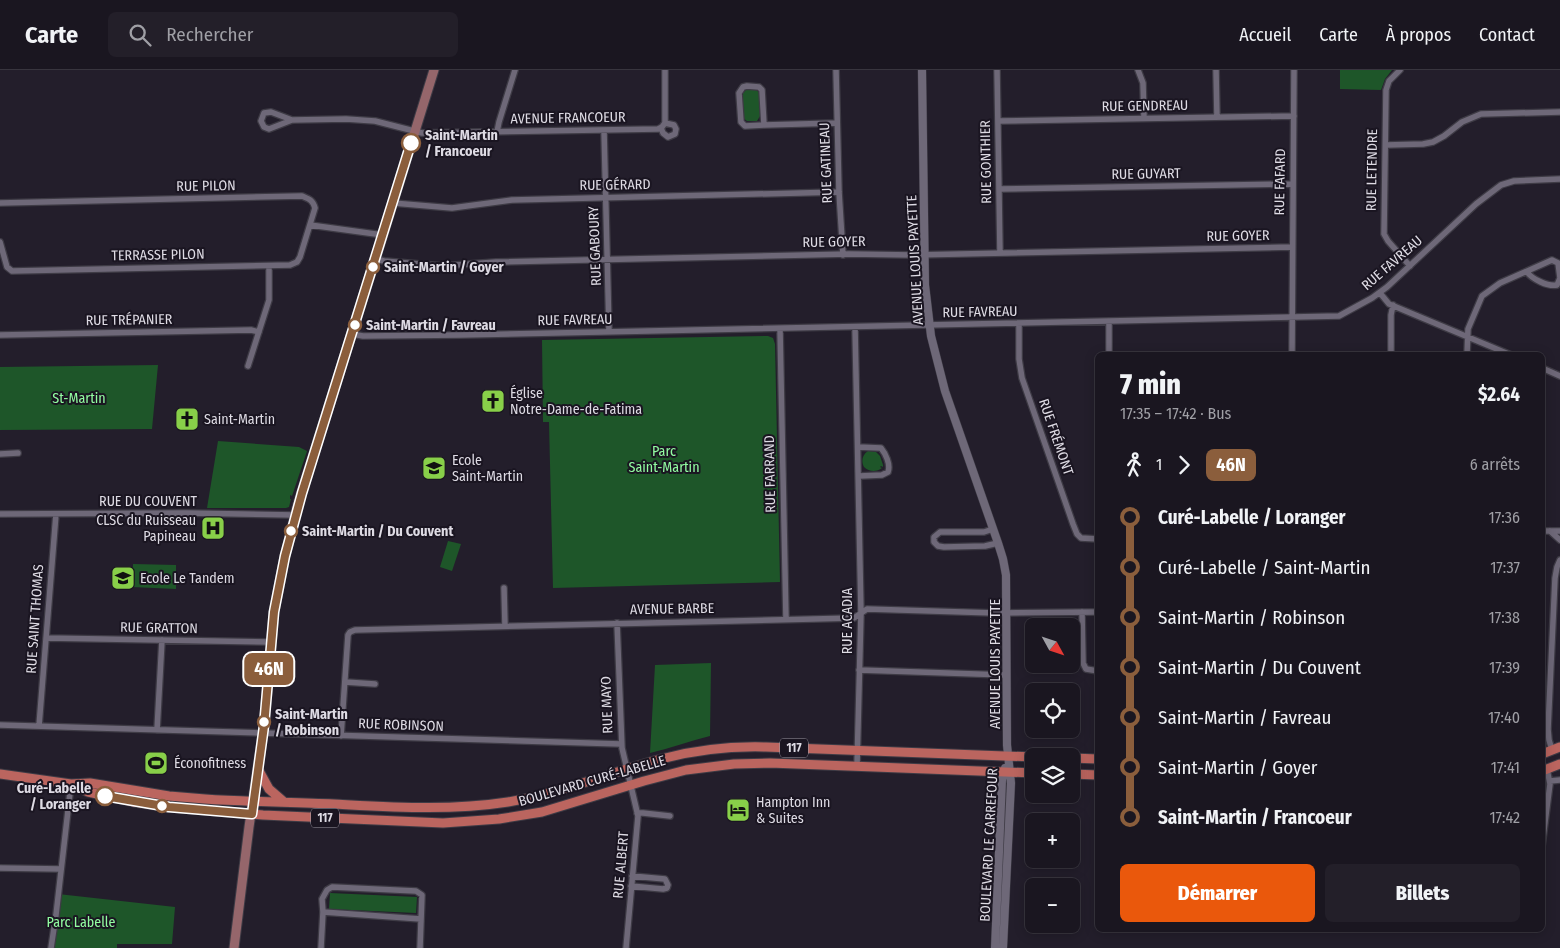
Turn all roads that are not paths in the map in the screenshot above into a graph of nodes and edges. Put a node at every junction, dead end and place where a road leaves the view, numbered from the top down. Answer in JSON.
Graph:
{"nodes":[{"id":1,"x":434,"y":70,"type":"edge"},
{"id":2,"x":515,"y":70,"type":"edge"},
{"id":3,"x":665,"y":70,"type":"edge"},
{"id":4,"x":836,"y":70,"type":"edge"},
{"id":5,"x":922,"y":70,"type":"edge"},
{"id":6,"x":997,"y":70,"type":"edge"},
{"id":7,"x":1138,"y":70,"type":"edge"},
{"id":8,"x":1216,"y":70,"type":"edge"},
{"id":9,"x":1294,"y":70,"type":"edge"},
{"id":10,"x":1400,"y":70,"type":"edge"},
{"id":11,"x":1560,"y":112,"type":"edge"},
{"id":12,"x":1294,"y":116,"type":"junction"},
{"id":13,"x":1217,"y":117,"type":"junction"},
{"id":14,"x":1144,"y":118,"type":"junction"},
{"id":15,"x":292,"y":120,"type":"junction"},
{"id":16,"x":998,"y":121,"type":"junction"},
{"id":17,"x":837,"y":123,"type":"junction"},
{"id":18,"x":764,"y":125,"type":"junction"},
{"id":19,"x":604,"y":130,"type":"junction"},
{"id":20,"x":415,"y":131,"type":"junction"},
{"id":21,"x":497,"y":132,"type":"junction"},
{"id":22,"x":1386,"y":145,"type":"junction"},
{"id":23,"x":1560,"y":179,"type":"edge"},
{"id":24,"x":1293,"y":184,"type":"junction"},
{"id":25,"x":999,"y":188,"type":"junction"},
{"id":26,"x":839,"y":192,"type":"junction"},
{"id":27,"x":606,"y":197,"type":"junction"},
{"id":28,"x":0,"y":202,"type":"edge"},
{"id":29,"x":393,"y":203,"type":"junction"},
{"id":30,"x":310,"y":225,"type":"junction"},
{"id":31,"x":383,"y":235,"type":"junction"},
{"id":32,"x":0,"y":242,"type":"edge"},
{"id":33,"x":1292,"y":247,"type":"junction"},
{"id":34,"x":1000,"y":253,"type":"junction"},
{"id":35,"x":843,"y":254,"type":"junction"},
{"id":36,"x":925,"y":254,"type":"junction"},
{"id":37,"x":376,"y":259,"type":"junction"},
{"id":38,"x":608,"y":260,"type":"junction"},
{"id":39,"x":269,"y":266,"type":"junction"},
{"id":40,"x":1410,"y":266,"type":"junction"},
{"id":41,"x":1527,"y":272,"type":"junction"},
{"id":42,"x":1380,"y":293,"type":"junction"},
{"id":43,"x":1393,"y":305,"type":"junction"},
{"id":44,"x":1292,"y":318,"type":"junction"},
{"id":45,"x":1109,"y":322,"type":"junction"},
{"id":46,"x":1019,"y":324,"type":"junction"},
{"id":47,"x":929,"y":325,"type":"junction"},
{"id":48,"x":855,"y":327,"type":"junction"},
{"id":49,"x":780,"y":329,"type":"junction"},
{"id":50,"x":609,"y":331,"type":"junction"},
{"id":51,"x":259,"y":332,"type":"junction"},
{"id":52,"x":0,"y":334,"type":"edge"},
{"id":53,"x":352,"y":334,"type":"junction"},
{"id":54,"x":1467,"y":337,"type":"junction"},
{"id":55,"x":1109,"y":352,"type":"edge"},
{"id":56,"x":1292,"y":352,"type":"edge"},
{"id":57,"x":1391,"y":352,"type":"edge"},
{"id":58,"x":1466,"y":352,"type":"edge"},
{"id":59,"x":1504,"y":352,"type":"edge"},
{"id":60,"x":248,"y":366,"type":"dead end"},
{"id":61,"x":1545,"y":369,"type":"edge"},
{"id":62,"x":1560,"y":376,"type":"edge"},
{"id":63,"x":858,"y":447,"type":"junction"},
{"id":64,"x":18,"y":453,"type":"dead end"},
{"id":65,"x":0,"y":454,"type":"edge"},
{"id":66,"x":859,"y":476,"type":"junction"},
{"id":67,"x":0,"y":514,"type":"edge"},
{"id":68,"x":56,"y":514,"type":"junction"},
{"id":69,"x":295,"y":515,"type":"junction"},
{"id":70,"x":994,"y":529,"type":"junction"},
{"id":71,"x":1545,"y":531,"type":"edge"},
{"id":72,"x":1550,"y":531,"type":"junction"},
{"id":73,"x":1560,"y":531,"type":"edge"},
{"id":74,"x":1095,"y":539,"type":"edge"},
{"id":75,"x":1560,"y":540,"type":"edge"},
{"id":76,"x":998,"y":543,"type":"junction"},
{"id":77,"x":1560,"y":560,"type":"edge"},
{"id":78,"x":504,"y":588,"type":"dead end"},
{"id":79,"x":1082,"y":612,"type":"junction"},
{"id":80,"x":1095,"y":612,"type":"edge"},
{"id":81,"x":860,"y":613,"type":"junction"},
{"id":82,"x":1007,"y":613,"type":"junction"},
{"id":83,"x":786,"y":619,"type":"junction"},
{"id":84,"x":617,"y":623,"type":"junction"},
{"id":85,"x":505,"y":626,"type":"junction"},
{"id":86,"x":46,"y":638,"type":"junction"},
{"id":87,"x":162,"y":640,"type":"junction"},
{"id":88,"x":271,"y":642,"type":"junction"},
{"id":89,"x":859,"y":670,"type":"junction"},
{"id":90,"x":1095,"y":670,"type":"edge"},
{"id":91,"x":1006,"y":675,"type":"junction"},
{"id":92,"x":345,"y":682,"type":"junction"},
{"id":93,"x":375,"y":684,"type":"dead end"},
{"id":94,"x":0,"y":725,"type":"edge"},
{"id":95,"x":40,"y":726,"type":"junction"},
{"id":96,"x":157,"y":730,"type":"junction"},
{"id":97,"x":263,"y":733,"type":"junction"},
{"id":98,"x":341,"y":736,"type":"junction"},
{"id":99,"x":622,"y":744,"type":"junction"},
{"id":100,"x":1556,"y":749,"type":"edge"},
{"id":101,"x":857,"y":750,"type":"junction"},
{"id":102,"x":1007,"y":756,"type":"junction"},
{"id":103,"x":1025,"y":757,"type":"edge"},
{"id":104,"x":1080,"y":758,"type":"edge"},
{"id":105,"x":1095,"y":759,"type":"edge"},
{"id":106,"x":1560,"y":764,"type":"edge"},
{"id":107,"x":857,"y":766,"type":"junction"},
{"id":108,"x":258,"y":769,"type":"junction"},
{"id":109,"x":627,"y":769,"type":"junction"},
{"id":110,"x":1545,"y":770,"type":"edge"},
{"id":111,"x":1007,"y":772,"type":"junction"},
{"id":112,"x":1025,"y":773,"type":"edge"},
{"id":113,"x":0,"y":774,"type":"edge"},
{"id":114,"x":1080,"y":774,"type":"edge"},
{"id":115,"x":1095,"y":775,"type":"edge"},
{"id":116,"x":1560,"y":780,"type":"edge"},
{"id":117,"x":1550,"y":781,"type":"junction"},
{"id":118,"x":72,"y":784,"type":"junction"},
{"id":119,"x":631,"y":785,"type":"junction"},
{"id":120,"x":254,"y":802,"type":"junction"},
{"id":121,"x":284,"y":802,"type":"junction"},
{"id":122,"x":638,"y":813,"type":"junction"},
{"id":123,"x":252,"y":814,"type":"junction"},
{"id":124,"x":670,"y":816,"type":"dead end"},
{"id":125,"x":1545,"y":822,"type":"edge"},
{"id":126,"x":0,"y":868,"type":"edge"},
{"id":127,"x":61,"y":869,"type":"junction"},
{"id":128,"x":632,"y":876,"type":"junction"},
{"id":129,"x":631,"y":886,"type":"junction"},
{"id":130,"x":322,"y":912,"type":"junction"},
{"id":131,"x":421,"y":919,"type":"junction"},
{"id":132,"x":51,"y":948,"type":"edge"},
{"id":133,"x":234,"y":948,"type":"edge"},
{"id":134,"x":321,"y":948,"type":"edge"},
{"id":135,"x":420,"y":948,"type":"edge"},
{"id":136,"x":626,"y":948,"type":"edge"},
{"id":137,"x":995,"y":948,"type":"edge"},
{"id":138,"x":1003,"y":948,"type":"edge"}],
"edges":[{"from":1,"to":20,"type":"main road"},
{"from":2,"to":21,"type":"street"},
{"from":3,"to":19,"type":"street","name":"AVENUE FRANCOEUR"},
{"from":4,"to":17,"type":"street","name":"RUE GATINEAU"},
{"from":5,"to":36,"type":"street","name":"AVENUE LOUIS PAYETTE"},
{"from":6,"to":16,"type":"street","name":"RUE GONTHIER"},
{"from":7,"to":14,"type":"street"},
{"from":8,"to":13,"type":"street"},
{"from":9,"to":12,"type":"street","name":"RUE FAFARD"},
{"from":10,"to":22,"type":"street","name":"RUE LETENDRE"},
{"from":11,"to":22,"type":"street"},
{"from":12,"to":13,"type":"street","name":"RUE GENDREAU"},
{"from":12,"to":24,"type":"street","name":"RUE FAFARD"},
{"from":13,"to":14,"type":"street","name":"RUE GENDREAU"},
{"from":14,"to":16,"type":"street","name":"RUE GENDREAU"},
{"from":15,"to":15,"type":"street"},
{"from":15,"to":20,"type":"street","name":"AVENUE FRANCOEUR"},
{"from":16,"to":25,"type":"street","name":"RUE GONTHIER"},
{"from":17,"to":18,"type":"street"},
{"from":17,"to":26,"type":"street","name":"RUE GATINEAU"},
{"from":18,"to":18,"type":"street"},
{"from":19,"to":21,"type":"street","name":"AVENUE FRANCOEUR"},
{"from":19,"to":27,"type":"street","name":"RUE GABOURY"},
{"from":20,"to":21,"type":"street","name":"AVENUE FRANCOEUR"},
{"from":20,"to":29,"type":"main road"},
{"from":22,"to":40,"type":"street","name":"RUE LETENDRE"},
{"from":23,"to":40,"type":"street","name":"RUE FAVREAU"},
{"from":24,"to":25,"type":"street","name":"RUE GUYART"},
{"from":24,"to":33,"type":"street","name":"RUE FAFARD"},
{"from":25,"to":34,"type":"street","name":"RUE GONTHIER"},
{"from":26,"to":27,"type":"street","name":"RUE GÉRARD"},
{"from":26,"to":35,"type":"street","name":"RUE GATINEAU"},
{"from":27,"to":29,"type":"street","name":"RUE GÉRARD"},
{"from":27,"to":38,"type":"street","name":"RUE GABOURY"},
{"from":28,"to":30,"type":"street","name":"RUE PILON"},
{"from":29,"to":31,"type":"main road"},
{"from":30,"to":31,"type":"street"},
{"from":30,"to":39,"type":"street","name":"TERRASSE PILON"},
{"from":31,"to":37,"type":"main road"},
{"from":32,"to":39,"type":"street","name":"TERRASSE PILON"},
{"from":33,"to":34,"type":"street","name":"RUE GOYER"},
{"from":33,"to":44,"type":"street","name":"RUE FAFARD"},
{"from":34,"to":36,"type":"street","name":"RUE GOYER"},
{"from":35,"to":36,"type":"street","name":"RUE GOYER"},
{"from":35,"to":38,"type":"street","name":"RUE GOYER"},
{"from":36,"to":47,"type":"street","name":"AVENUE LOUIS PAYETTE"},
{"from":37,"to":38,"type":"street","name":"RUE GOYER"},
{"from":37,"to":53,"type":"main road"},
{"from":38,"to":50,"type":"street","name":"RUE GABOURY"},
{"from":39,"to":51,"type":"street"},
{"from":40,"to":42,"type":"street","name":"RUE FAVREAU"},
{"from":41,"to":41,"type":"street"},
{"from":41,"to":54,"type":"street"},
{"from":42,"to":43,"type":"street"},
{"from":42,"to":44,"type":"street","name":"RUE FAVREAU"},
{"from":43,"to":54,"type":"street"},
{"from":43,"to":57,"type":"street"},
{"from":44,"to":45,"type":"street","name":"RUE FAVREAU"},
{"from":44,"to":56,"type":"street","name":"RUE FAFARD"},
{"from":45,"to":46,"type":"street","name":"RUE FAVREAU"},
{"from":45,"to":55,"type":"street"},
{"from":46,"to":47,"type":"street","name":"RUE FAVREAU"},
{"from":46,"to":74,"type":"street","name":"RUE FRÉMONT"},
{"from":47,"to":48,"type":"street","name":"RUE FAVREAU"},
{"from":47,"to":70,"type":"street","name":"AVENUE LOUIS PAYETTE"},
{"from":48,"to":49,"type":"street","name":"RUE FAVREAU"},
{"from":48,"to":63,"type":"street","name":"RUE ACADIA"},
{"from":49,"to":50,"type":"street","name":"RUE FAVREAU"},
{"from":49,"to":83,"type":"street","name":"RUE FARRAND"},
{"from":50,"to":53,"type":"street","name":"RUE FAVREAU"},
{"from":51,"to":52,"type":"street","name":"RUE TRÉPANIER"},
{"from":51,"to":60,"type":"street"},
{"from":53,"to":69,"type":"main road"},
{"from":54,"to":58,"type":"street"},
{"from":54,"to":59,"type":"street"},
{"from":61,"to":62,"type":"street"},
{"from":63,"to":66,"type":"street","name":"RUE ACADIA"},
{"from":63,"to":66,"type":"street"},
{"from":64,"to":65,"type":"street"},
{"from":66,"to":81,"type":"street","name":"RUE ACADIA"},
{"from":67,"to":68,"type":"street","name":"RUE DU COUVENT"},
{"from":68,"to":69,"type":"street","name":"RUE DU COUVENT"},
{"from":68,"to":86,"type":"street","name":"RUE SAINT THOMAS"},
{"from":69,"to":88,"type":"main road"},
{"from":70,"to":76,"type":"street","name":"AVENUE LOUIS PAYETTE"},
{"from":70,"to":76,"type":"street"},
{"from":71,"to":72,"type":"street"},
{"from":72,"to":73,"type":"street"},
{"from":72,"to":75,"type":"street"},
{"from":76,"to":82,"type":"street","name":"AVENUE LOUIS PAYETTE"},
{"from":77,"to":100,"type":"street"},
{"from":78,"to":85,"type":"street"},
{"from":79,"to":80,"type":"street","name":"AVENUE BARBE"},
{"from":79,"to":82,"type":"street","name":"AVENUE BARBE"},
{"from":79,"to":90,"type":"street"},
{"from":81,"to":82,"type":"street","name":"AVENUE BARBE"},
{"from":81,"to":83,"type":"street","name":"AVENUE BARBE"},
{"from":81,"to":89,"type":"street","name":"RUE ACADIA"},
{"from":82,"to":91,"type":"street","name":"AVENUE LOUIS PAYETTE"},
{"from":83,"to":84,"type":"street","name":"AVENUE BARBE"},
{"from":84,"to":85,"type":"street","name":"AVENUE BARBE"},
{"from":84,"to":99,"type":"street","name":"RUE MAYO"},
{"from":85,"to":92,"type":"street","name":"AVENUE BARBE"},
{"from":86,"to":87,"type":"street","name":"RUE GRATTON"},
{"from":86,"to":95,"type":"street","name":"RUE SAINT THOMAS"},
{"from":87,"to":88,"type":"street","name":"RUE GRATTON"},
{"from":87,"to":96,"type":"street"},
{"from":88,"to":97,"type":"main road"},
{"from":89,"to":91,"type":"street"},
{"from":89,"to":101,"type":"street","name":"RUE ACADIA"},
{"from":91,"to":102,"type":"street","name":"AVENUE LOUIS PAYETTE"},
{"from":92,"to":93,"type":"street"},
{"from":92,"to":98,"type":"street","name":"AVENUE BARBE"},
{"from":94,"to":95,"type":"street","name":"RUE ROBINSON"},
{"from":95,"to":96,"type":"street","name":"RUE ROBINSON"},
{"from":96,"to":97,"type":"street","name":"RUE ROBINSON"},
{"from":97,"to":98,"type":"street","name":"RUE ROBINSON"},
{"from":97,"to":108,"type":"main road"},
{"from":98,"to":99,"type":"street","name":"RUE ROBINSON"},
{"from":99,"to":109,"type":"street","name":"RUE MAYO"},
{"from":101,"to":102,"type":"main road","name":"BOULEVARD CURÉ-LABELLE","number":"117"},
{"from":101,"to":107,"type":"street","name":"RUE ACADIA"},
{"from":101,"to":109,"type":"main road","name":"BOULEVARD CURÉ-LABELLE","number":"117"},
{"from":102,"to":103,"type":"main road","name":"BOULEVARD CURÉ-LABELLE","number":"117"},
{"from":102,"to":111,"type":"street","name":"BOULEVARD LE CARREFOUR"},
{"from":104,"to":105,"type":"main road"},
{"from":106,"to":110,"type":"main road"},
{"from":107,"to":111,"type":"main road","name":"BOULEVARD CURÉ-LABELLE","number":"117"},
{"from":107,"to":119,"type":"main road","name":"BOULEVARD CURÉ-LABELLE","number":"117"},
{"from":108,"to":120,"type":"main road"},
{"from":108,"to":121,"type":"main road"},
{"from":109,"to":119,"type":"street","name":"RUE MAYO"},
{"from":109,"to":121,"type":"main road","name":"BOULEVARD CURÉ-LABELLE","number":"117"},
{"from":110,"to":117,"type":"street"},
{"from":111,"to":112,"type":"main road","name":"BOULEVARD CURÉ-LABELLE","number":"117"},
{"from":111,"to":137,"type":"street","name":"BOULEVARD LE CARREFOUR"},
{"from":111,"to":138,"type":"street","name":"BOULEVARD LE CARREFOUR"},
{"from":113,"to":118,"type":"main road","name":"BOULEVARD CURÉ-LABELLE","number":"117"},
{"from":114,"to":115,"type":"main road"},
{"from":116,"to":117,"type":"street"},
{"from":117,"to":125,"type":"street"},
{"from":118,"to":120,"type":"main road","name":"BOULEVARD CURÉ-LABELLE","number":"117"},
{"from":118,"to":123,"type":"main road","name":"BOULEVARD CURÉ-LABELLE","number":"117"},
{"from":118,"to":127,"type":"street"},
{"from":119,"to":122,"type":"street","name":"RUE ALBERT"},
{"from":119,"to":123,"type":"main road","name":"BOULEVARD CURÉ-LABELLE","number":"117"},
{"from":120,"to":121,"type":"main road","name":"BOULEVARD CURÉ-LABELLE","number":"117"},
{"from":120,"to":123,"type":"main road"},
{"from":122,"to":124,"type":"street"},
{"from":122,"to":128,"type":"street","name":"RUE ALBERT"},
{"from":123,"to":133,"type":"main road"},
{"from":126,"to":127,"type":"street"},
{"from":127,"to":132,"type":"street"},
{"from":128,"to":129,"type":"street","name":"RUE ALBERT"},
{"from":128,"to":129,"type":"street"},
{"from":129,"to":136,"type":"street","name":"RUE ALBERT"},
{"from":130,"to":131,"type":"street"},
{"from":130,"to":131,"type":"street"},
{"from":130,"to":134,"type":"street"},
{"from":131,"to":135,"type":"street"}]}
